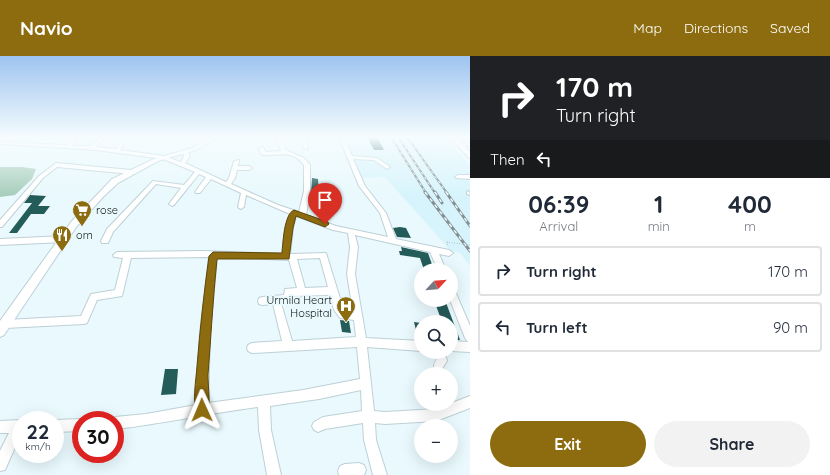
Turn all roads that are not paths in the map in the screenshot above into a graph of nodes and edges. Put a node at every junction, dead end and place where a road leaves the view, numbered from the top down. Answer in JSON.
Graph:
{"nodes":[{"id":1,"x":154,"y":157,"type":"edge"},
{"id":2,"x":169,"y":157,"type":"edge"},
{"id":3,"x":187,"y":157,"type":"edge"},
{"id":4,"x":296,"y":157,"type":"edge"},
{"id":5,"x":350,"y":157,"type":"joint"},
{"id":6,"x":164,"y":158,"type":"junction"},
{"id":7,"x":237,"y":161,"type":"dead end"},
{"id":8,"x":182,"y":164,"type":"junction"},
{"id":9,"x":387,"y":167,"type":"dead end"},
{"id":10,"x":235,"y":168,"type":"junction"},
{"id":11,"x":249,"y":168,"type":"dead end"},
{"id":12,"x":198,"y":171,"type":"junction"},
{"id":13,"x":131,"y":172,"type":"junction"},
{"id":14,"x":210,"y":176,"type":"junction"},
{"id":15,"x":458,"y":177,"type":"dead end"},
{"id":16,"x":470,"y":177,"type":"edge"},
{"id":17,"x":227,"y":184,"type":"junction"},
{"id":18,"x":185,"y":187,"type":"junction"},
{"id":19,"x":198,"y":192,"type":"dead end"},
{"id":20,"x":244,"y":192,"type":"junction"},
{"id":21,"x":172,"y":204,"type":"dead end"},
{"id":22,"x":241,"y":207,"type":"dead end"},
{"id":23,"x":294,"y":213,"type":"junction"},
{"id":24,"x":302,"y":216,"type":"junction"},
{"id":25,"x":0,"y":225,"type":"edge"},
{"id":26,"x":351,"y":231,"type":"junction"},
{"id":27,"x":64,"y":239,"type":"junction"},
{"id":28,"x":105,"y":241,"type":"dead end"},
{"id":29,"x":394,"y":241,"type":"junction"},
{"id":30,"x":0,"y":242,"type":"edge"},
{"id":31,"x":433,"y":250,"type":"junction"},
{"id":32,"x":449,"y":253,"type":"dead end"},
{"id":33,"x":117,"y":255,"type":"dead end"},
{"id":34,"x":128,"y":255,"type":"junction"},
{"id":35,"x":213,"y":256,"type":"junction"},
{"id":36,"x":289,"y":257,"type":"junction"},
{"id":37,"x":439,"y":263,"type":"edge"},
{"id":38,"x":302,"y":291,"type":"junction"},
{"id":39,"x":334,"y":291,"type":"junction"},
{"id":40,"x":276,"y":299,"type":"junction"},
{"id":41,"x":262,"y":301,"type":"dead end"},
{"id":42,"x":457,"y":307,"type":"edge"},
{"id":43,"x":358,"y":316,"type":"junction"},
{"id":44,"x":2,"y":327,"type":"edge"},
{"id":45,"x":470,"y":338,"type":"edge"},
{"id":46,"x":361,"y":342,"type":"junction"},
{"id":47,"x":288,"y":345,"type":"junction"},
{"id":48,"x":414,"y":346,"type":"edge"},
{"id":49,"x":458,"y":346,"type":"edge"},
{"id":50,"x":470,"y":347,"type":"edge"},
{"id":51,"x":252,"y":348,"type":"dead end"},
{"id":52,"x":442,"y":361,"type":"dead end"},
{"id":53,"x":438,"y":367,"type":"edge"},
{"id":54,"x":366,"y":383,"type":"junction"},
{"id":55,"x":264,"y":402,"type":"junction"},
{"id":56,"x":470,"y":402,"type":"edge"},
{"id":57,"x":458,"y":404,"type":"edge"},
{"id":58,"x":202,"y":410,"type":"junction"},
{"id":59,"x":442,"y":411,"type":"edge"},
{"id":60,"x":368,"y":416,"type":"junction"},
{"id":61,"x":124,"y":422,"type":"edge"},
{"id":62,"x":12,"y":426,"type":"edge"},
{"id":63,"x":318,"y":426,"type":"dead end"},
{"id":64,"x":0,"y":427,"type":"edge"},
{"id":65,"x":12,"y":440,"type":"edge"},
{"id":66,"x":0,"y":465,"type":"edge"},
{"id":67,"x":359,"y":470,"type":"dead end"},
{"id":68,"x":274,"y":475,"type":"edge"},
{"id":69,"x":346,"y":475,"type":"edge"},
{"id":70,"x":380,"y":475,"type":"edge"}],
"edges":[{"from":1,"to":6,"type":"street"},
{"from":2,"to":6,"type":"main road"},
{"from":3,"to":8,"type":"street"},
{"from":4,"to":24,"type":"street"},
{"from":5,"to":9,"type":"street"},
{"from":5,"to":29,"type":"street"},
{"from":6,"to":8,"type":"street"},
{"from":6,"to":13,"type":"main road"},
{"from":7,"to":10,"type":"street"},
{"from":8,"to":12,"type":"street"},
{"from":10,"to":11,"type":"street"},
{"from":10,"to":17,"type":"street"},
{"from":12,"to":14,"type":"street"},
{"from":12,"to":18,"type":"street"},
{"from":13,"to":25,"type":"street"},
{"from":13,"to":27,"type":"main road"},
{"from":14,"to":17,"type":"street"},
{"from":14,"to":19,"type":"street"},
{"from":15,"to":16,"type":"street"},
{"from":17,"to":20,"type":"street"},
{"from":18,"to":21,"type":"street"},
{"from":18,"to":28,"type":"street"},
{"from":20,"to":22,"type":"street"},
{"from":20,"to":23,"type":"street"},
{"from":23,"to":24,"type":"street"},
{"from":23,"to":36,"type":"street"},
{"from":24,"to":26,"type":"street"},
{"from":26,"to":29,"type":"street"},
{"from":26,"to":43,"type":"street"},
{"from":27,"to":30,"type":"street"},
{"from":27,"to":44,"type":"main road"},
{"from":29,"to":31,"type":"street"},
{"from":31,"to":32,"type":"street"},
{"from":31,"to":37,"type":"street"},
{"from":33,"to":34,"type":"street"},
{"from":34,"to":35,"type":"street"},
{"from":34,"to":44,"type":"street"},
{"from":35,"to":36,"type":"street"},
{"from":35,"to":58,"type":"street"},
{"from":36,"to":38,"type":"street"},
{"from":36,"to":39,"type":"street"},
{"from":38,"to":39,"type":"street"},
{"from":38,"to":40,"type":"street"},
{"from":39,"to":43,"type":"street"},
{"from":40,"to":41,"type":"street"},
{"from":40,"to":47,"type":"street"},
{"from":42,"to":45,"type":"street"},
{"from":43,"to":46,"type":"street"},
{"from":46,"to":47,"type":"street"},
{"from":46,"to":48,"type":"street"},
{"from":46,"to":54,"type":"street"},
{"from":47,"to":51,"type":"street"},
{"from":49,"to":50,"type":"street"},
{"from":52,"to":53,"type":"street"},
{"from":54,"to":55,"type":"street"},
{"from":54,"to":60,"type":"street"},
{"from":55,"to":58,"type":"street"},
{"from":55,"to":68,"type":"street"},
{"from":56,"to":57,"type":"street"},
{"from":58,"to":61,"type":"street"},
{"from":59,"to":60,"type":"street"},
{"from":60,"to":63,"type":"street"},
{"from":60,"to":70,"type":"street"},
{"from":62,"to":64,"type":"street"},
{"from":65,"to":66,"type":"street"},
{"from":67,"to":69,"type":"street"}]}
